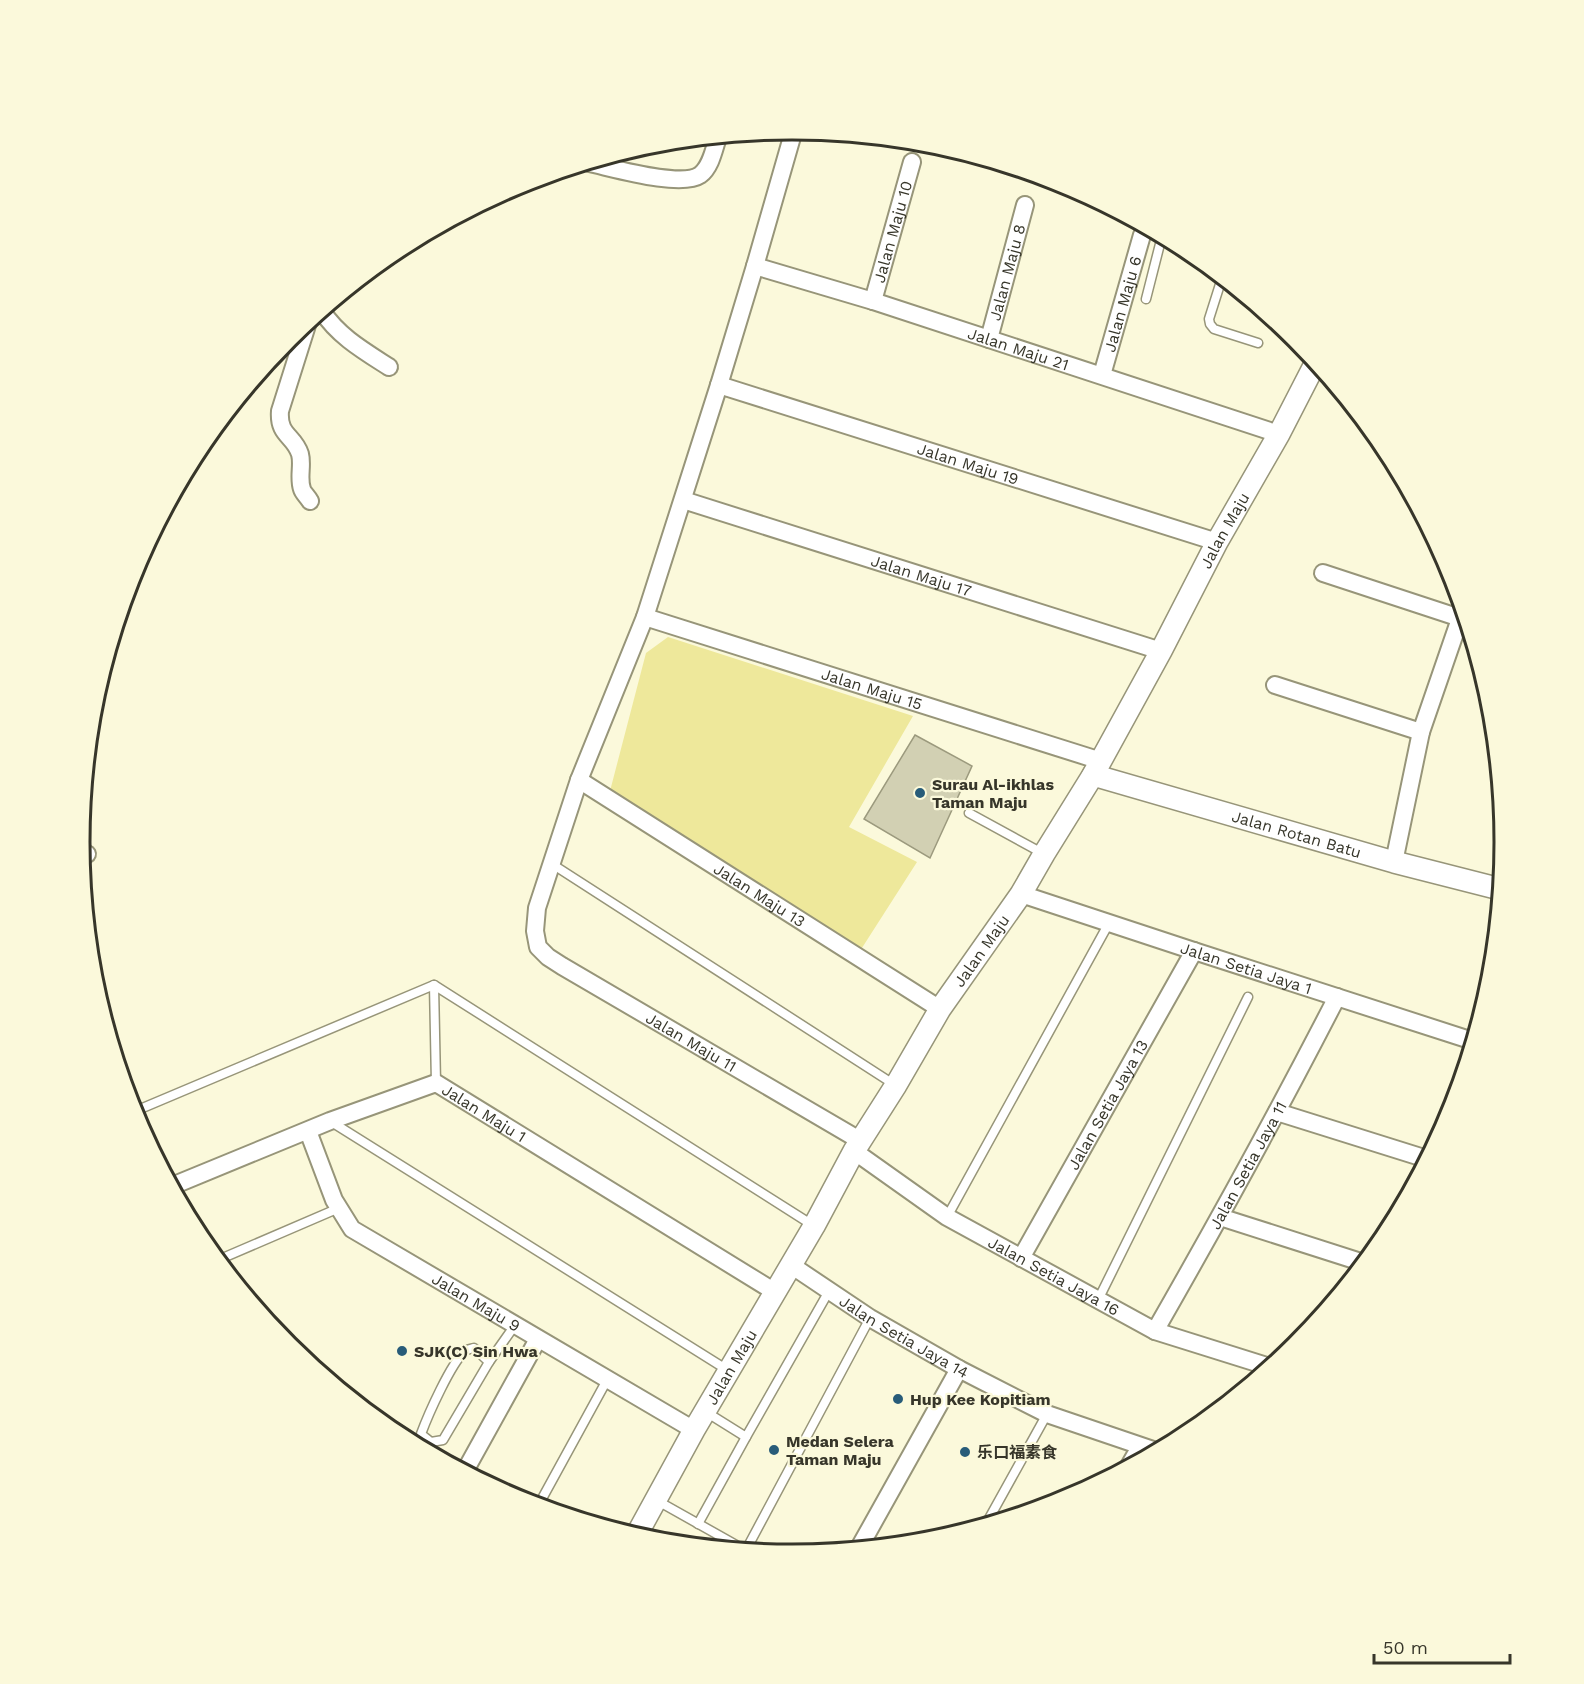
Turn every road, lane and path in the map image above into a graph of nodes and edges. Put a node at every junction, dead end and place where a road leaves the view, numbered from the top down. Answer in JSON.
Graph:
{"nodes":[{"id":1,"x":791,"y":140,"type":"edge"},
{"id":2,"x":715,"y":145,"type":"edge"},
{"id":3,"x":912,"y":162,"type":"dead end"},
{"id":4,"x":603,"y":166,"type":"edge"},
{"id":5,"x":1025,"y":205,"type":"dead end"},
{"id":6,"x":1142,"y":235,"type":"dead end"},
{"id":7,"x":1160,"y":244,"type":"edge"},
{"id":8,"x":755,"y":266,"type":"junction"},
{"id":9,"x":1220,"y":286,"type":"edge"},
{"id":10,"x":1146,"y":298,"type":"dead end"},
{"id":11,"x":873,"y":301,"type":"junction"},
{"id":12,"x":326,"y":317,"type":"edge"},
{"id":13,"x":989,"y":339,"type":"junction"},
{"id":14,"x":302,"y":340,"type":"edge"},
{"id":15,"x":1258,"y":343,"type":"dead end"},
{"id":16,"x":388,"y":367,"type":"dead end"},
{"id":17,"x":1312,"y":370,"type":"edge"},
{"id":18,"x":1102,"y":375,"type":"junction"},
{"id":19,"x":719,"y":385,"type":"junction"},
{"id":20,"x":1279,"y":434,"type":"junction"},
{"id":21,"x":683,"y":500,"type":"junction"},
{"id":22,"x":310,"y":501,"type":"dead end"},
{"id":23,"x":1217,"y":542,"type":"junction"},
{"id":24,"x":1323,"y":573,"type":"dead end"},
{"id":25,"x":1456,"y":612,"type":"edge"},
{"id":26,"x":645,"y":616,"type":"junction"},
{"id":27,"x":1459,"y":621,"type":"edge"},
{"id":28,"x":1161,"y":651,"type":"junction"},
{"id":29,"x":1275,"y":685,"type":"dead end"},
{"id":30,"x":1421,"y":732,"type":"junction"},
{"id":31,"x":1097,"y":768,"type":"junction"},
{"id":32,"x":579,"y":780,"type":"junction"},
{"id":33,"x":969,"y":813,"type":"dead end"},
{"id":34,"x":1044,"y":854,"type":"junction"},
{"id":35,"x":1394,"y":862,"type":"junction"},
{"id":36,"x":552,"y":864,"type":"junction"},
{"id":37,"x":1492,"y":887,"type":"edge"},
{"id":38,"x":1021,"y":894,"type":"junction"},
{"id":39,"x":1109,"y":923,"type":"junction"},
{"id":40,"x":1194,"y":951,"type":"junction"},
{"id":41,"x":434,"y":985,"type":"junction"},
{"id":42,"x":1248,"y":997,"type":"dead end"},
{"id":43,"x":1337,"y":997,"type":"junction"},
{"id":44,"x":940,"y":1009,"type":"junction"},
{"id":45,"x":1466,"y":1039,"type":"edge"},
{"id":46,"x":436,"y":1083,"type":"junction"},
{"id":47,"x":896,"y":1086,"type":"junction"},
{"id":48,"x":142,"y":1108,"type":"edge"},
{"id":49,"x":1277,"y":1112,"type":"junction"},
{"id":50,"x":330,"y":1121,"type":"junction"},
{"id":51,"x":308,"y":1131,"type":"junction"},
{"id":52,"x":858,"y":1146,"type":"junction"},
{"id":53,"x":1419,"y":1157,"type":"edge"},
{"id":54,"x":179,"y":1183,"type":"edge"},
{"id":55,"x":339,"y":1208,"type":"junction"},
{"id":56,"x":948,"y":1217,"type":"junction"},
{"id":57,"x":1220,"y":1217,"type":"junction"},
{"id":58,"x":814,"y":1226,"type":"junction"},
{"id":59,"x":226,"y":1257,"type":"edge"},
{"id":60,"x":1021,"y":1258,"type":"junction"},
{"id":61,"x":1355,"y":1260,"type":"edge"},
{"id":62,"x":791,"y":1265,"type":"junction"},
{"id":63,"x":829,"y":1291,"type":"junction"},
{"id":64,"x":775,"y":1292,"type":"junction"},
{"id":65,"x":1098,"y":1300,"type":"junction"},
{"id":66,"x":870,"y":1318,"type":"junction"},
{"id":67,"x":515,"y":1325,"type":"junction"},
{"id":68,"x":1155,"y":1331,"type":"junction"},
{"id":69,"x":538,"y":1339,"type":"junction"},
{"id":70,"x":489,"y":1362,"type":"junction"},
{"id":71,"x":1261,"y":1364,"type":"edge"},
{"id":72,"x":959,"y":1369,"type":"junction"},
{"id":73,"x":729,"y":1371,"type":"junction"},
{"id":74,"x":608,"y":1380,"type":"junction"},
{"id":75,"x":705,"y":1411,"type":"junction"},
{"id":76,"x":1047,"y":1414,"type":"junction"},
{"id":77,"x":694,"y":1430,"type":"junction"},
{"id":78,"x":746,"y":1437,"type":"junction"},
{"id":79,"x":1146,"y":1448,"type":"edge"},
{"id":80,"x":468,"y":1465,"type":"edge"},
{"id":81,"x":542,"y":1498,"type":"edge"},
{"id":82,"x":656,"y":1499,"type":"junction"},
{"id":83,"x":991,"y":1515,"type":"edge"},
{"id":84,"x":698,"y":1524,"type":"junction"},
{"id":85,"x":641,"y":1527,"type":"edge"},
{"id":86,"x":728,"y":1540,"type":"edge"},
{"id":87,"x":864,"y":1540,"type":"edge"},
{"id":88,"x":750,"y":1542,"type":"edge"}],
"edges":[{"from":1,"to":8,"type":"street"},
{"from":2,"to":4,"type":"street"},
{"from":3,"to":11,"type":"street","name":"Jalan Maju 10"},
{"from":5,"to":13,"type":"street","name":"Jalan Maju 8"},
{"from":6,"to":18,"type":"street","name":"Jalan Maju 6"},
{"from":7,"to":10,"type":"lane"},
{"from":8,"to":11,"type":"street","name":"Jalan Maju 21"},
{"from":8,"to":19,"type":"street"},
{"from":9,"to":15,"type":"lane"},
{"from":11,"to":13,"type":"street","name":"Jalan Maju 21"},
{"from":12,"to":16,"type":"street"},
{"from":13,"to":18,"type":"street","name":"Jalan Maju 21"},
{"from":14,"to":22,"type":"street"},
{"from":17,"to":20,"type":"street","name":"Jalan Maju"},
{"from":18,"to":20,"type":"street","name":"Jalan Maju 21"},
{"from":19,"to":21,"type":"street"},
{"from":19,"to":23,"type":"street","name":"Jalan Maju 19"},
{"from":20,"to":23,"type":"street","name":"Jalan Maju"},
{"from":21,"to":26,"type":"street"},
{"from":21,"to":28,"type":"street","name":"Jalan Maju 17"},
{"from":23,"to":28,"type":"street","name":"Jalan Maju"},
{"from":24,"to":25,"type":"street"},
{"from":26,"to":31,"type":"street","name":"Jalan Maju 15"},
{"from":26,"to":32,"type":"street"},
{"from":27,"to":30,"type":"street"},
{"from":28,"to":31,"type":"street","name":"Jalan Maju"},
{"from":29,"to":30,"type":"street"},
{"from":30,"to":35,"type":"street"},
{"from":31,"to":34,"type":"street","name":"Jalan Maju"},
{"from":31,"to":35,"type":"street","name":"Jalan Rotan Batu"},
{"from":32,"to":36,"type":"street"},
{"from":32,"to":44,"type":"street","name":"Jalan Maju 13"},
{"from":33,"to":34,"type":"lane"},
{"from":34,"to":38,"type":"street","name":"Jalan Maju"},
{"from":35,"to":37,"type":"street","name":"Jalan Rotan Batu"},
{"from":36,"to":47,"type":"lane"},
{"from":36,"to":52,"type":"street","name":"Jalan Maju 11"},
{"from":38,"to":39,"type":"street","name":"Jalan Setia Jaya 1"},
{"from":38,"to":44,"type":"street","name":"Jalan Maju"},
{"from":39,"to":40,"type":"street","name":"Jalan Setia Jaya 1"},
{"from":39,"to":56,"type":"lane"},
{"from":40,"to":43,"type":"street","name":"Jalan Setia Jaya 1"},
{"from":40,"to":60,"type":"street","name":"Jalan Setia Jaya 13"},
{"from":41,"to":46,"type":"lane"},
{"from":41,"to":48,"type":"lane"},
{"from":41,"to":58,"type":"lane"},
{"from":42,"to":65,"type":"lane"},
{"from":43,"to":45,"type":"street","name":"Jalan Setia Jaya 1"},
{"from":43,"to":49,"type":"street","name":"Jalan Setia Jaya 11"},
{"from":44,"to":47,"type":"street","name":"Jalan Maju"},
{"from":46,"to":50,"type":"street","name":"Jalan Maju 1"},
{"from":46,"to":64,"type":"street","name":"Jalan Maju 1"},
{"from":47,"to":52,"type":"street","name":"Jalan Maju"},
{"from":49,"to":53,"type":"street"},
{"from":49,"to":57,"type":"street","name":"Jalan Setia Jaya 11"},
{"from":50,"to":51,"type":"street","name":"Jalan Maju 1"},
{"from":50,"to":73,"type":"lane"},
{"from":51,"to":54,"type":"street","name":"Jalan Maju 1"},
{"from":51,"to":55,"type":"street","name":"Jalan Maju 9"},
{"from":52,"to":56,"type":"street","name":"Jalan Setia Jaya 16"},
{"from":52,"to":58,"type":"street","name":"Jalan Maju"},
{"from":55,"to":59,"type":"lane"},
{"from":55,"to":67,"type":"street","name":"Jalan Maju 9"},
{"from":56,"to":60,"type":"street","name":"Jalan Setia Jaya 16"},
{"from":57,"to":61,"type":"street"},
{"from":57,"to":68,"type":"street","name":"Jalan Setia Jaya 11"},
{"from":58,"to":62,"type":"street","name":"Jalan Maju"},
{"from":60,"to":65,"type":"street","name":"Jalan Setia Jaya 16"},
{"from":62,"to":63,"type":"street","name":"Jalan Setia Jaya 14"},
{"from":62,"to":64,"type":"street","name":"Jalan Maju"},
{"from":63,"to":66,"type":"street","name":"Jalan Setia Jaya 14"},
{"from":63,"to":78,"type":"lane"},
{"from":64,"to":73,"type":"street","name":"Jalan Maju"},
{"from":65,"to":68,"type":"street","name":"Jalan Setia Jaya 16"},
{"from":66,"to":72,"type":"street","name":"Jalan Setia Jaya 14"},
{"from":66,"to":88,"type":"lane"},
{"from":67,"to":69,"type":"street","name":"Jalan Maju 9"},
{"from":67,"to":70,"type":"lane"},
{"from":68,"to":71,"type":"street","name":"Jalan Setia Jaya 16"},
{"from":69,"to":74,"type":"street","name":"Jalan Maju 9"},
{"from":69,"to":80,"type":"street"},
{"from":70,"to":70,"type":"lane"},
{"from":72,"to":76,"type":"street","name":"Jalan Setia Jaya 14"},
{"from":72,"to":87,"type":"street"},
{"from":73,"to":75,"type":"street","name":"Jalan Maju"},
{"from":74,"to":77,"type":"street","name":"Jalan Maju 9"},
{"from":74,"to":81,"type":"lane"},
{"from":75,"to":77,"type":"street","name":"Jalan Maju"},
{"from":75,"to":78,"type":"lane"},
{"from":76,"to":79,"type":"street","name":"Jalan Setia Jaya 14"},
{"from":76,"to":83,"type":"lane"},
{"from":77,"to":82,"type":"street","name":"Jalan Maju"},
{"from":78,"to":84,"type":"lane"},
{"from":82,"to":84,"type":"lane"},
{"from":82,"to":85,"type":"street","name":"Jalan Maju"},
{"from":84,"to":86,"type":"lane"}]}
